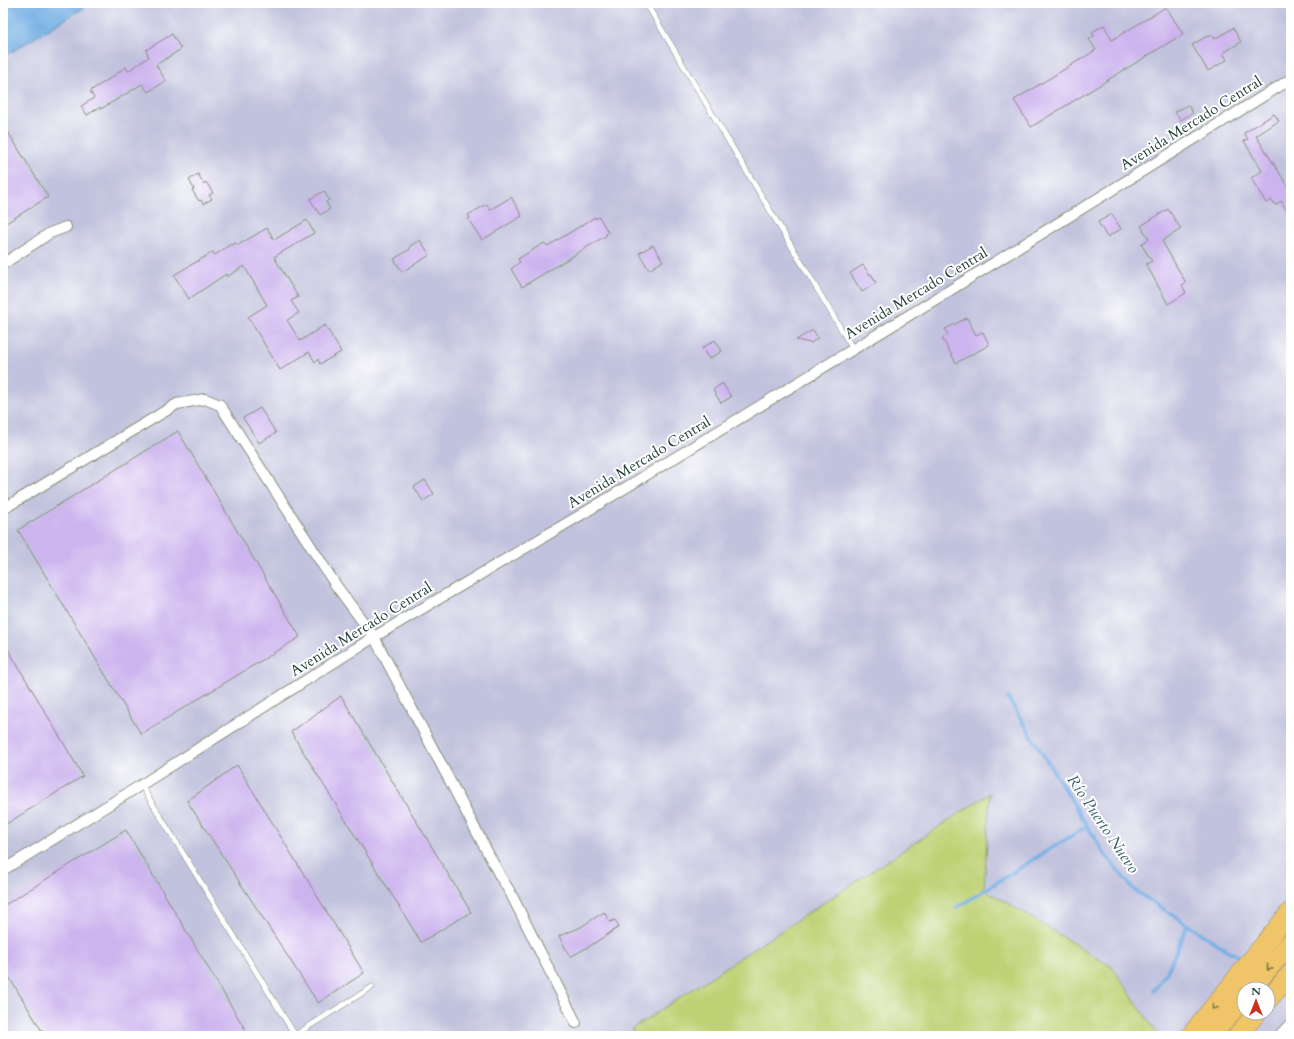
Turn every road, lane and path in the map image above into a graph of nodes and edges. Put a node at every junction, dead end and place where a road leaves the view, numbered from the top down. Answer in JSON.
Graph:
{"nodes":[{"id":1,"x":646,"y":3,"type":"edge"},
{"id":2,"x":1291,"y":80,"type":"edge"},
{"id":3,"x":66,"y":227,"type":"dead end"},
{"id":4,"x":3,"y":264,"type":"edge"},
{"id":5,"x":853,"y":349,"type":"junction"},
{"id":6,"x":3,"y":509,"type":"edge"},
{"id":7,"x":374,"y":637,"type":"junction"},
{"id":8,"x":141,"y":785,"type":"junction"},
{"id":9,"x":3,"y":870,"type":"edge"},
{"id":10,"x":1291,"y":911,"type":"edge"},
{"id":11,"x":1288,"y":945,"type":"edge"},
{"id":12,"x":1291,"y":973,"type":"edge"},
{"id":13,"x":1249,"y":981,"type":"edge"},
{"id":14,"x":1253,"y":981,"type":"edge"},
{"id":15,"x":372,"y":986,"type":"dead end"},
{"id":16,"x":1276,"y":990,"type":"edge"},
{"id":17,"x":1236,"y":997,"type":"edge"},
{"id":18,"x":1236,"y":1002,"type":"edge"},
{"id":19,"x":1250,"y":1021,"type":"edge"},
{"id":20,"x":576,"y":1023,"type":"dead end"},
{"id":21,"x":1291,"y":1023,"type":"edge"},
{"id":22,"x":1190,"y":1036,"type":"edge"},
{"id":23,"x":1211,"y":1036,"type":"edge"},
{"id":24,"x":1237,"y":1036,"type":"edge"},
{"id":25,"x":1280,"y":1036,"type":"edge"}],
"edges":[{"from":1,"to":5,"type":"lane"},
{"from":2,"to":5,"type":"street","name":"Avenida Mercado Central"},
{"from":3,"to":4,"type":"street"},
{"from":5,"to":7,"type":"street","name":"Avenida Mercado Central"},
{"from":6,"to":7,"type":"street"},
{"from":7,"to":8,"type":"street","name":"Avenida Mercado Central"},
{"from":7,"to":20,"type":"street"},
{"from":8,"to":9,"type":"street","name":"Avenida Mercado Central"},
{"from":8,"to":15,"type":"lane"},
{"from":10,"to":13,"type":"highway"},
{"from":11,"to":14,"type":"highway","one_way":true},
{"from":12,"to":16,"type":"highway"},
{"from":17,"to":22,"type":"highway","one_way":true},
{"from":18,"to":23,"type":"highway"},
{"from":19,"to":24,"type":"highway"},
{"from":21,"to":25,"type":"street"}]}
